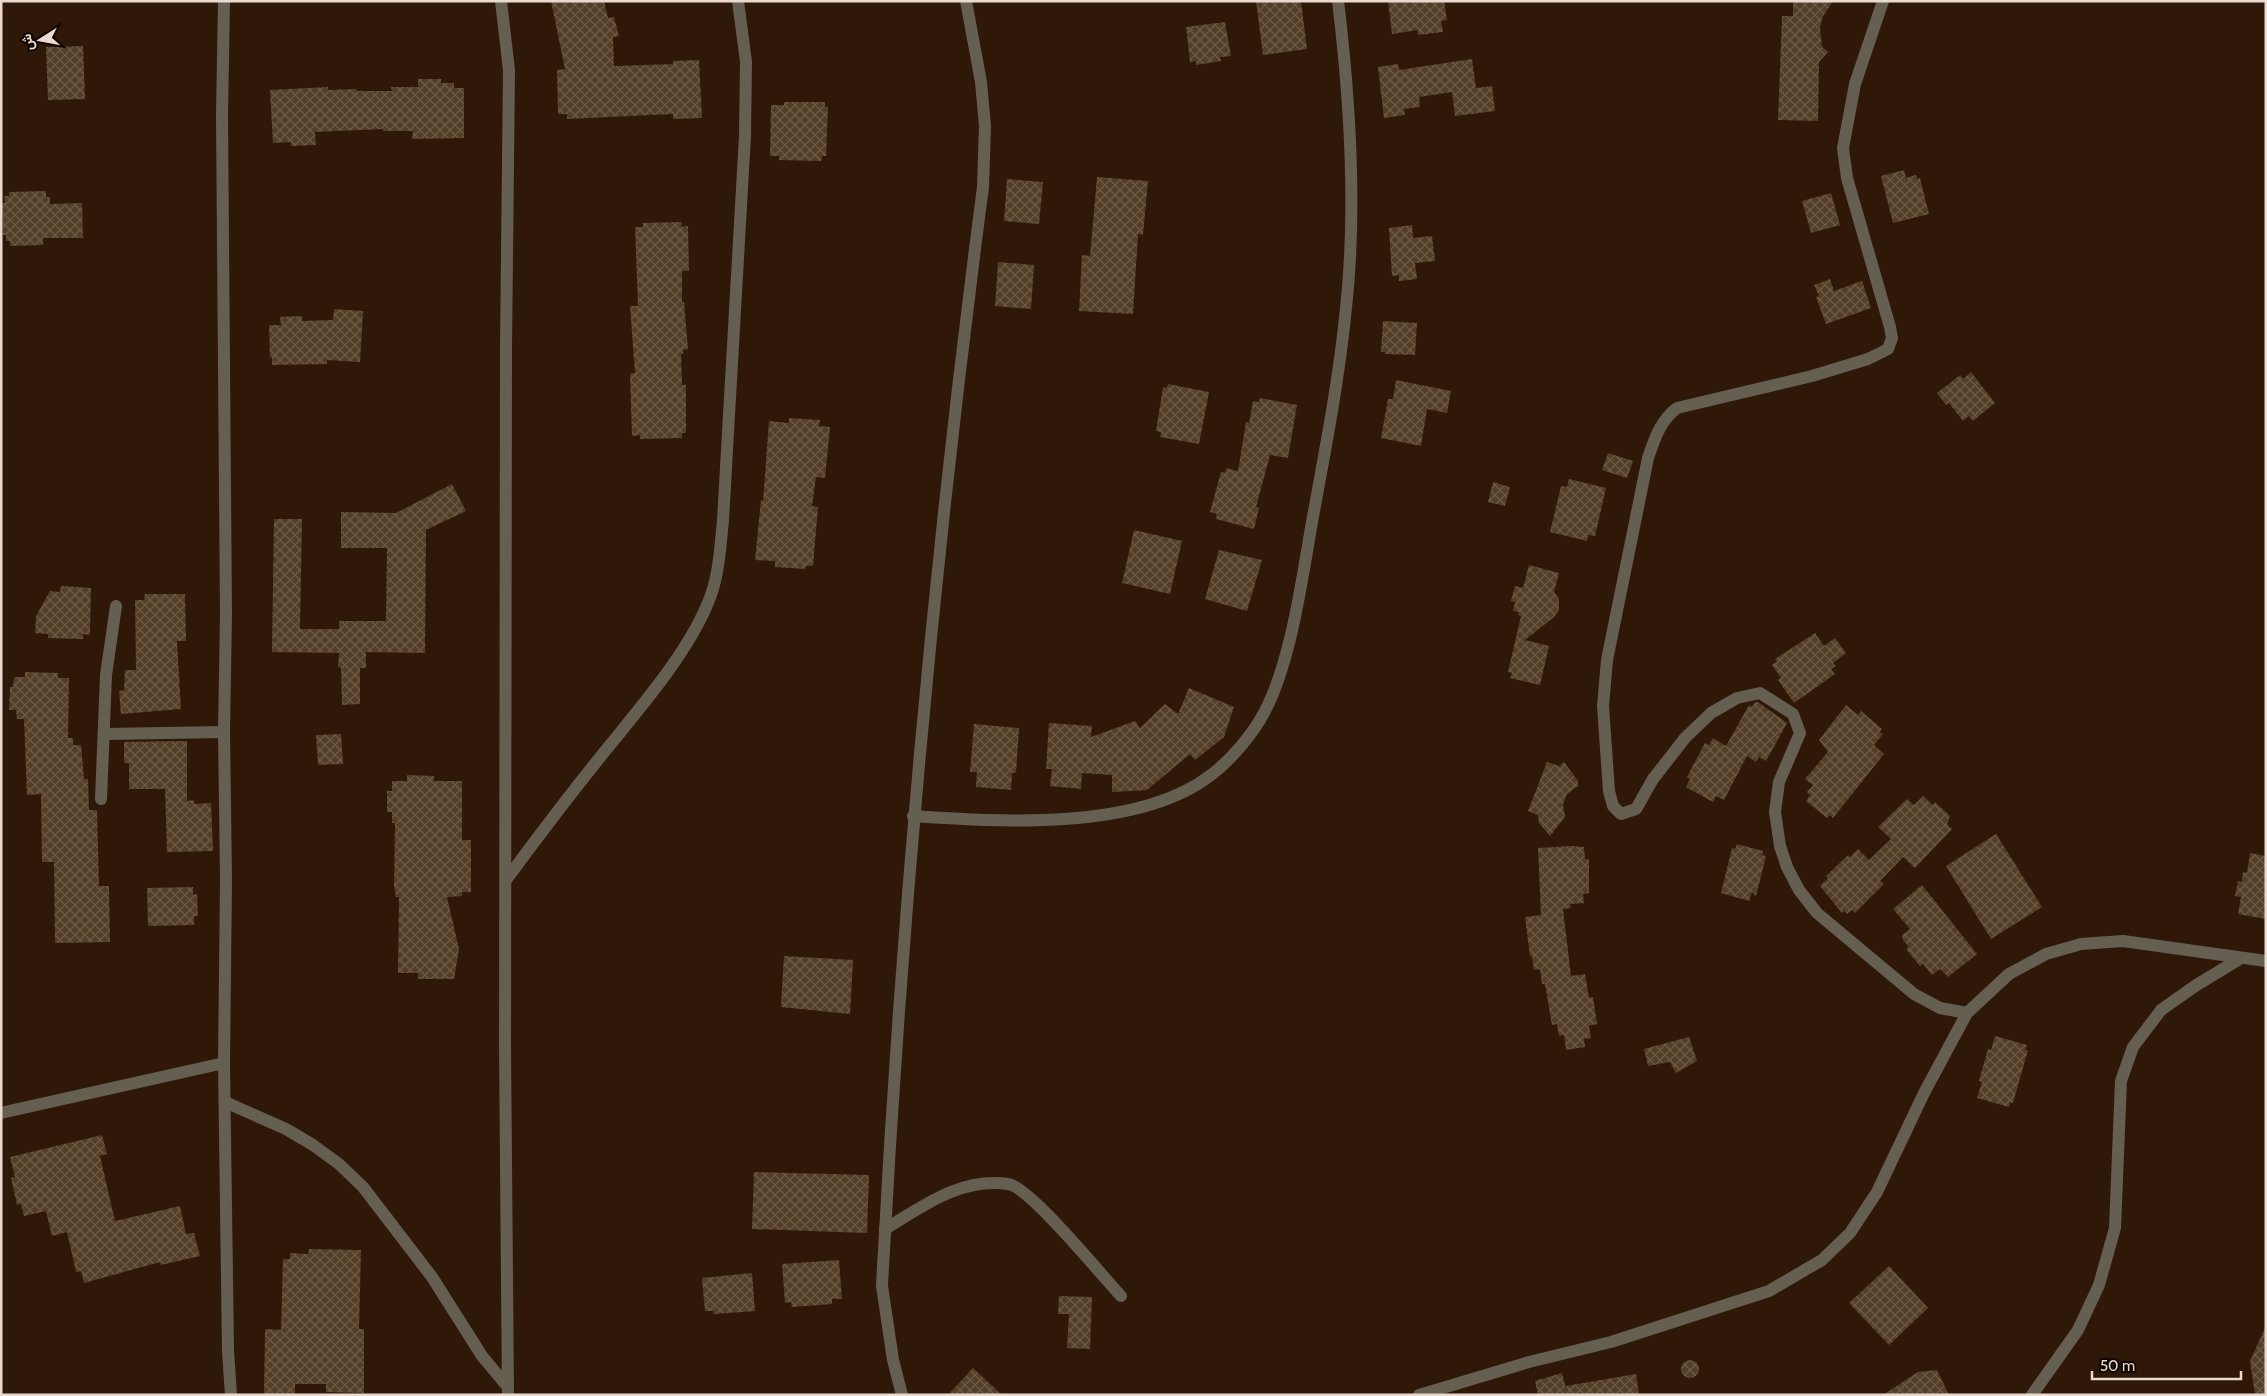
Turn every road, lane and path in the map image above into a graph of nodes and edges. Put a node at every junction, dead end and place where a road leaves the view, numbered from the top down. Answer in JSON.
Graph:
{"nodes":[{"id":1,"x":224,"y":1,"type":"edge"},
{"id":2,"x":501,"y":1,"type":"edge"},
{"id":3,"x":738,"y":1,"type":"edge"},
{"id":4,"x":966,"y":1,"type":"edge"},
{"id":5,"x":1338,"y":1,"type":"edge"},
{"id":6,"x":1883,"y":1,"type":"edge"},
{"id":7,"x":116,"y":606,"type":"dead end"},
{"id":8,"x":224,"y":732,"type":"junction"},
{"id":9,"x":104,"y":734,"type":"junction"},
{"id":10,"x":101,"y":798,"type":"dead end"},
{"id":11,"x":913,"y":816,"type":"junction"},
{"id":12,"x":506,"y":880,"type":"junction"},
{"id":13,"x":2241,"y":958,"type":"junction"},
{"id":14,"x":2266,"y":961,"type":"edge"},
{"id":15,"x":1967,"y":1013,"type":"junction"},
{"id":16,"x":224,"y":1063,"type":"junction"},
{"id":17,"x":225,"y":1102,"type":"junction"},
{"id":18,"x":1,"y":1113,"type":"edge"},
{"id":19,"x":885,"y":1229,"type":"junction"},
{"id":20,"x":1121,"y":1296,"type":"dead end"},
{"id":21,"x":507,"y":1390,"type":"edge"},
{"id":22,"x":231,"y":1395,"type":"edge"},
{"id":23,"x":902,"y":1395,"type":"edge"},
{"id":24,"x":1419,"y":1395,"type":"edge"},
{"id":25,"x":2032,"y":1395,"type":"edge"}],
"edges":[{"from":1,"to":8,"type":"street"},
{"from":2,"to":12,"type":"street"},
{"from":3,"to":12,"type":"street"},
{"from":4,"to":11,"type":"street"},
{"from":5,"to":11,"type":"street"},
{"from":6,"to":15,"type":"street"},
{"from":7,"to":9,"type":"street"},
{"from":8,"to":9,"type":"street"},
{"from":8,"to":16,"type":"street"},
{"from":9,"to":10,"type":"street"},
{"from":11,"to":19,"type":"street"},
{"from":12,"to":21,"type":"street"},
{"from":13,"to":14,"type":"street"},
{"from":13,"to":15,"type":"street"},
{"from":13,"to":25,"type":"street"},
{"from":15,"to":24,"type":"street"},
{"from":16,"to":17,"type":"street"},
{"from":16,"to":18,"type":"street"},
{"from":17,"to":21,"type":"street"},
{"from":17,"to":22,"type":"street"},
{"from":19,"to":20,"type":"street"},
{"from":19,"to":23,"type":"street"}]}
